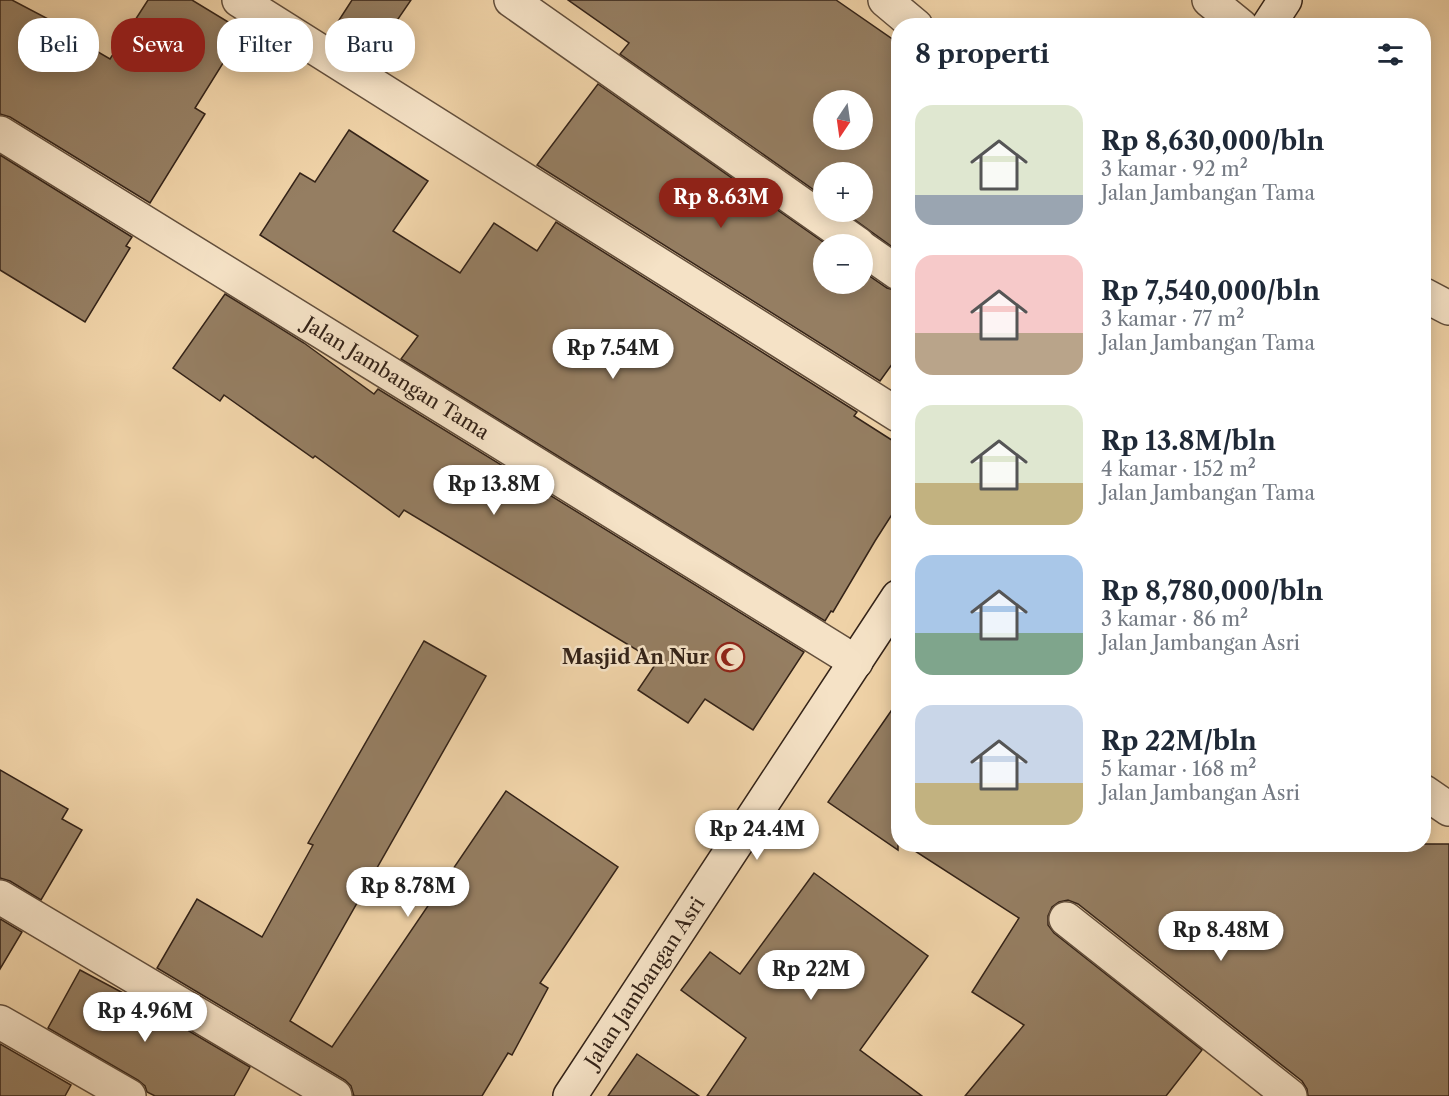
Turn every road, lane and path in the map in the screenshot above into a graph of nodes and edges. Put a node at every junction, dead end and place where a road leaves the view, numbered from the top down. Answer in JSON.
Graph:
{"nodes":[{"id":1,"x":239,"y":0,"type":"edge"},
{"id":2,"x":511,"y":0,"type":"edge"},
{"id":3,"x":885,"y":0,"type":"edge"},
{"id":4,"x":1209,"y":0,"type":"edge"},
{"id":5,"x":1285,"y":0,"type":"edge"},
{"id":6,"x":906,"y":18,"type":"edge"},
{"id":7,"x":1231,"y":18,"type":"edge"},
{"id":8,"x":1273,"y":18,"type":"edge"},
{"id":9,"x":0,"y":133,"type":"edge"},
{"id":10,"x":844,"y":234,"type":"edge"},
{"id":11,"x":873,"y":256,"type":"edge"},
{"id":12,"x":891,"y":268,"type":"edge"},
{"id":13,"x":1431,"y":299,"type":"edge"},
{"id":14,"x":1449,"y":309,"type":"edge"},
{"id":15,"x":891,"y":411,"type":"edge"},
{"id":16,"x":891,"y":608,"type":"edge"},
{"id":17,"x":856,"y":662,"type":"junction"},
{"id":18,"x":1431,"y":797,"type":"edge"},
{"id":19,"x":1449,"y":809,"type":"edge"},
{"id":20,"x":0,"y":897,"type":"edge"},
{"id":21,"x":1066,"y":920,"type":"dead end"},
{"id":22,"x":0,"y":1022,"type":"edge"},
{"id":23,"x":129,"y":1096,"type":"edge"},
{"id":24,"x":335,"y":1096,"type":"edge"},
{"id":25,"x":570,"y":1096,"type":"edge"},
{"id":26,"x":1290,"y":1096,"type":"edge"}],
"edges":[{"from":1,"to":15,"type":"street"},
{"from":2,"to":10,"type":"street"},
{"from":3,"to":6,"type":"street"},
{"from":4,"to":7,"type":"street"},
{"from":5,"to":8,"type":"street"},
{"from":9,"to":17,"type":"street","name":"Jalan Jambangan Tama"},
{"from":11,"to":12,"type":"street"},
{"from":13,"to":14,"type":"street"},
{"from":16,"to":17,"type":"street","name":"Jalan Jambangan Asri"},
{"from":17,"to":25,"type":"street","name":"Jalan Jambangan Asri"},
{"from":18,"to":19,"type":"street"},
{"from":20,"to":24,"type":"street"},
{"from":21,"to":26,"type":"street"},
{"from":22,"to":23,"type":"street"}]}
